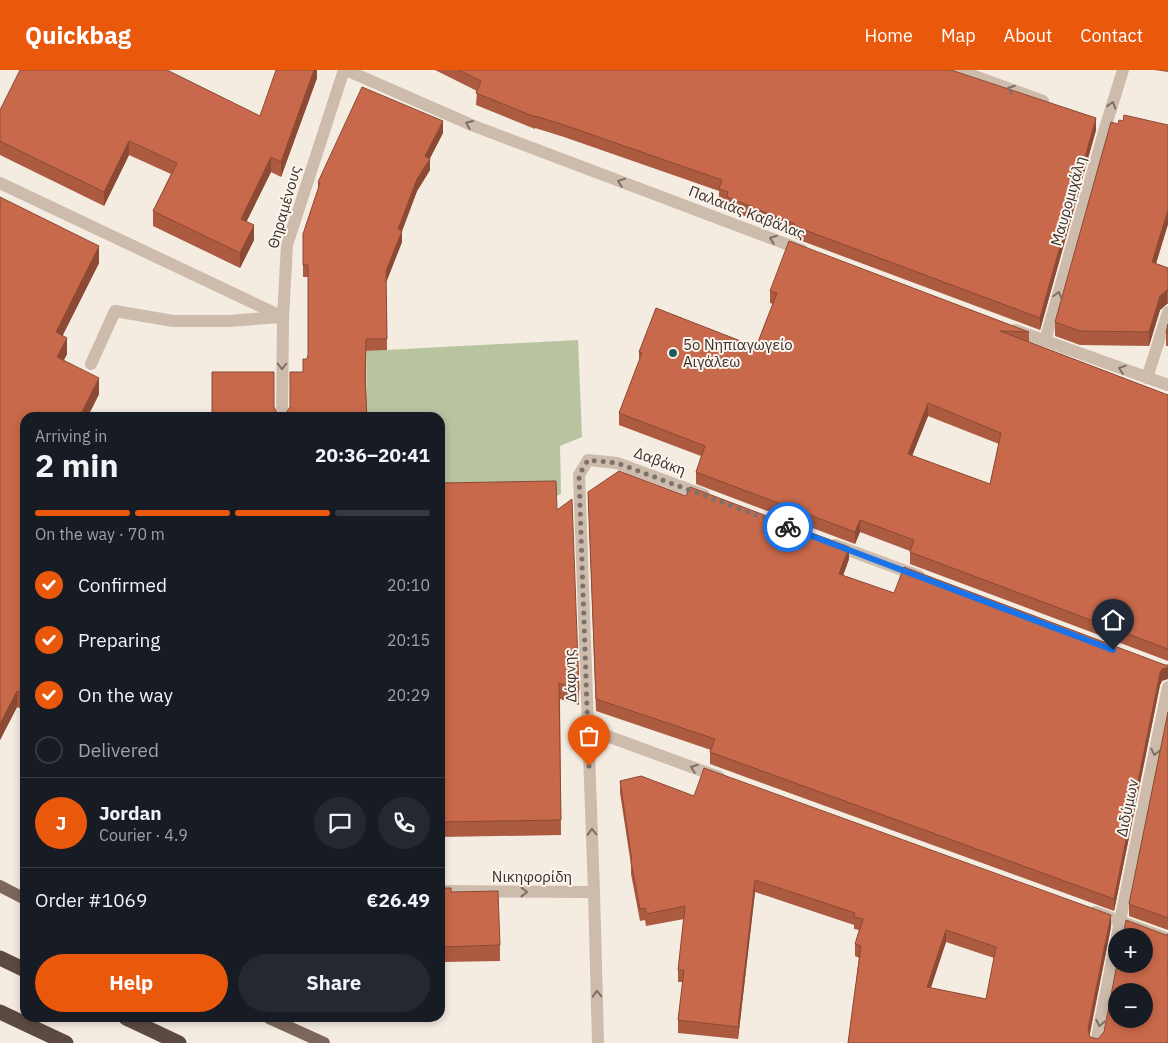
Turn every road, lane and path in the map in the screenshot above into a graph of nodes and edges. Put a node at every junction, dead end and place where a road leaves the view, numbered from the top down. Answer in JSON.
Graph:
{"nodes":[{"id":1,"x":345,"y":70,"type":"edge"},
{"id":2,"x":958,"y":70,"type":"edge"},
{"id":3,"x":1123,"y":70,"type":"edge"},
{"id":4,"x":1050,"y":104,"type":"edge"},
{"id":5,"x":0,"y":183,"type":"edge"},
{"id":6,"x":816,"y":255,"type":"edge"},
{"id":7,"x":1168,"y":312,"type":"edge"},
{"id":8,"x":282,"y":317,"type":"junction"},
{"id":9,"x":999,"y":324,"type":"edge"},
{"id":10,"x":1045,"y":342,"type":"junction"},
{"id":11,"x":91,"y":364,"type":"dead end"},
{"id":12,"x":1147,"y":378,"type":"junction"},
{"id":13,"x":1168,"y":385,"type":"edge"},
{"id":14,"x":282,"y":412,"type":"edge"},
{"id":15,"x":588,"y":460,"type":"joint"},
{"id":16,"x":720,"y":501,"type":"edge"},
{"id":17,"x":823,"y":540,"type":"edge"},
{"id":18,"x":935,"y":582,"type":"edge"},
{"id":19,"x":1168,"y":687,"type":"edge"},
{"id":20,"x":588,"y":729,"type":"junction"},
{"id":21,"x":728,"y":780,"type":"edge"},
{"id":22,"x":0,"y":886,"type":"edge"},
{"id":23,"x":445,"y":891,"type":"edge"},
{"id":24,"x":594,"y":892,"type":"junction"},
{"id":25,"x":20,"y":896,"type":"edge"},
{"id":26,"x":1083,"y":908,"type":"edge"},
{"id":27,"x":1120,"y":921,"type":"junction"},
{"id":28,"x":1119,"y":928,"type":"edge"},
{"id":29,"x":1168,"y":939,"type":"edge"},
{"id":30,"x":0,"y":958,"type":"edge"},
{"id":31,"x":20,"y":968,"type":"edge"},
{"id":32,"x":1110,"y":973,"type":"edge"},
{"id":33,"x":0,"y":1012,"type":"edge"},
{"id":34,"x":20,"y":1021,"type":"edge"},
{"id":35,"x":21,"y":1022,"type":"edge"},
{"id":36,"x":135,"y":1022,"type":"edge"},
{"id":37,"x":278,"y":1022,"type":"edge"},
{"id":38,"x":66,"y":1043,"type":"edge"},
{"id":39,"x":180,"y":1043,"type":"edge"},
{"id":40,"x":324,"y":1043,"type":"edge"},
{"id":41,"x":598,"y":1043,"type":"edge"},
{"id":42,"x":1096,"y":1043,"type":"edge"}],
"edges":[{"from":6,"to":1,"type":"street","name":"Παλαιάς Καβάλας","one_way":true},
{"from":1,"to":8,"type":"street","name":"Θηραμένους"},
{"from":4,"to":2,"type":"street","one_way":true},
{"from":10,"to":3,"type":"street","name":"Μαυρομιχάλη","one_way":true},
{"from":5,"to":8,"type":"street"},
{"from":7,"to":12,"type":"street"},
{"from":8,"to":11,"type":"street"},
{"from":8,"to":14,"type":"street","name":"Θηραμένους","one_way":true},
{"from":9,"to":10,"type":"street"},
{"from":12,"to":10,"type":"street","one_way":true},
{"from":12,"to":13,"type":"street"},
{"from":15,"to":16,"type":"street","name":"Δαβάκη"},
{"from":15,"to":20,"type":"street","name":"Δάφνης"},
{"from":17,"to":18,"type":"street"},
{"from":19,"to":27,"type":"street","name":"Διδύμων","one_way":true},
{"from":21,"to":20,"type":"street","one_way":true},
{"from":24,"to":20,"type":"street","name":"Δάφνης","one_way":true},
{"from":22,"to":25,"type":"main road"},
{"from":23,"to":24,"type":"street","name":"Νικηφορίδη","one_way":true},
{"from":41,"to":24,"type":"street","name":"Δάφνης","one_way":true},
{"from":26,"to":27,"type":"street"},
{"from":27,"to":28,"type":"street","name":"Διδύμων"},
{"from":27,"to":29,"type":"street"},
{"from":30,"to":31,"type":"highway"},
{"from":32,"to":42,"type":"street","one_way":true},
{"from":33,"to":34,"type":"highway"},
{"from":35,"to":38,"type":"highway"},
{"from":36,"to":39,"type":"highway"},
{"from":37,"to":40,"type":"main road"}]}
